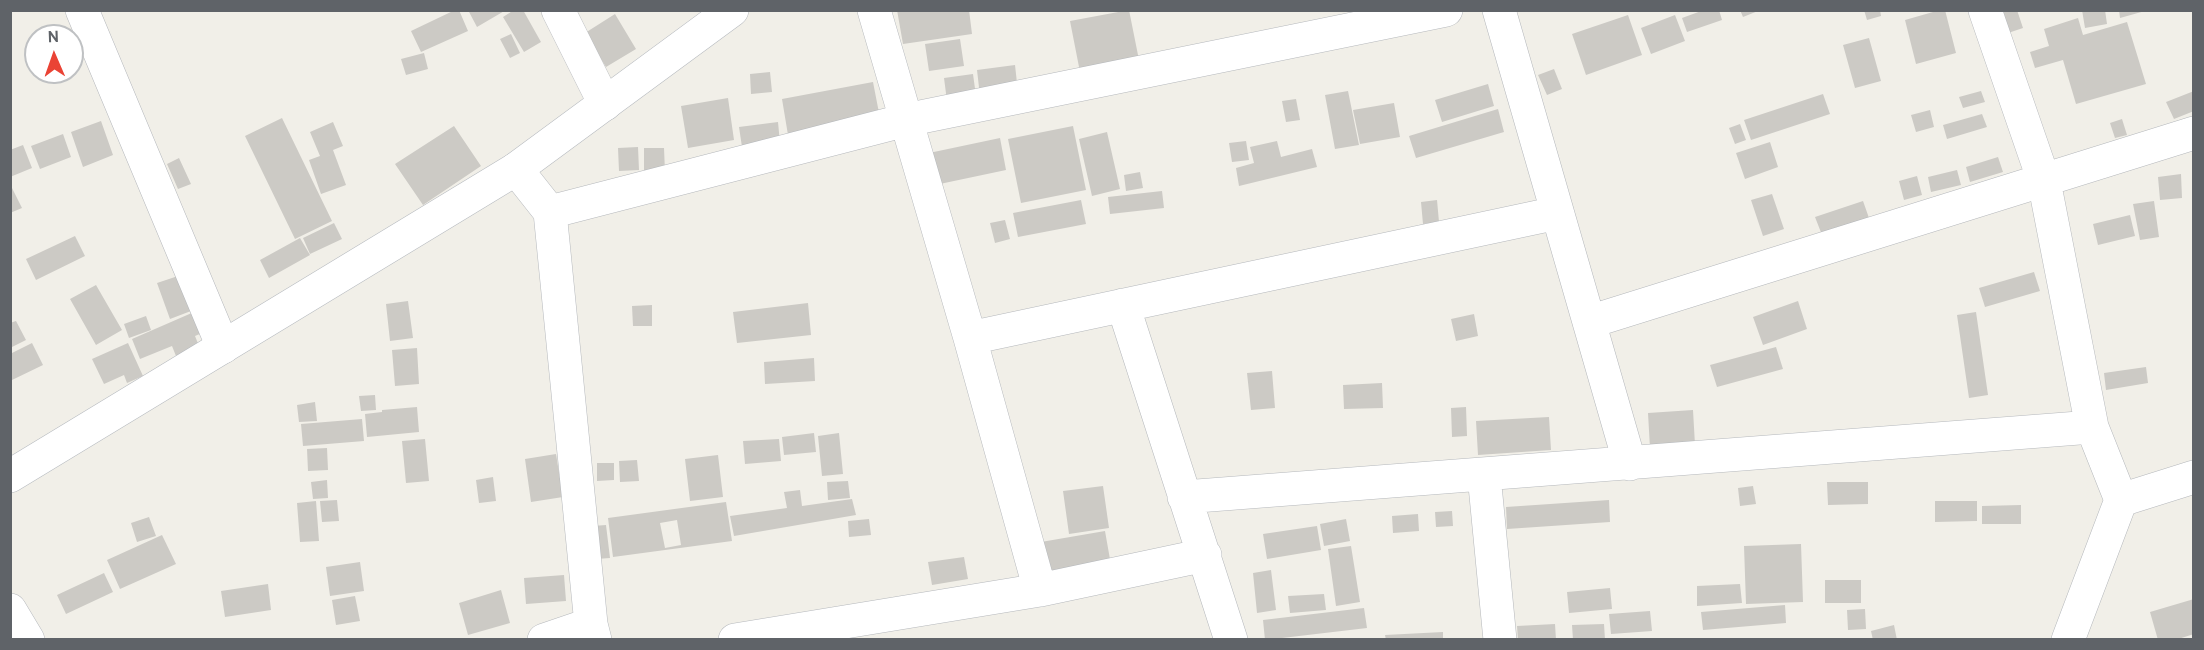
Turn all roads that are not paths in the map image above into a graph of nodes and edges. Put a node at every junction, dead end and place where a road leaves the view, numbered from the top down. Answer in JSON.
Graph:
{"nodes":[{"id":1,"x":82,"y":10,"type":"edge"},
{"id":2,"x":558,"y":10,"type":"edge"},
{"id":3,"x":732,"y":10,"type":"edge"},
{"id":4,"x":874,"y":10,"type":"edge"},
{"id":5,"x":1446,"y":10,"type":"edge"},
{"id":6,"x":1499,"y":10,"type":"edge"},
{"id":7,"x":1985,"y":10,"type":"edge"},
{"id":8,"x":605,"y":104,"type":"junction"},
{"id":9,"x":906,"y":120,"type":"junction"},
{"id":10,"x":2193,"y":133,"type":"edge"},
{"id":11,"x":516,"y":169,"type":"junction"},
{"id":12,"x":2044,"y":182,"type":"junction"},
{"id":13,"x":550,"y":212,"type":"junction"},
{"id":14,"x":1557,"y":213,"type":"junction"},
{"id":15,"x":1123,"y":305,"type":"junction"},
{"id":16,"x":1589,"y":322,"type":"junction"},
{"id":17,"x":970,"y":338,"type":"junction"},
{"id":18,"x":223,"y":347,"type":"junction"},
{"id":19,"x":2092,"y":427,"type":"junction"},
{"id":20,"x":1630,"y":464,"type":"junction"},
{"id":21,"x":1484,"y":474,"type":"junction"},
{"id":22,"x":10,"y":476,"type":"edge"},
{"id":23,"x":2193,"y":477,"type":"edge"},
{"id":24,"x":1185,"y":497,"type":"junction"},
{"id":25,"x":2121,"y":500,"type":"junction"},
{"id":26,"x":1204,"y":555,"type":"junction"},
{"id":27,"x":1040,"y":590,"type":"junction"},
{"id":28,"x":10,"y":610,"type":"edge"},
{"id":29,"x":593,"y":632,"type":"edge"},
{"id":30,"x":28,"y":639,"type":"edge"},
{"id":31,"x":544,"y":639,"type":"edge"},
{"id":32,"x":735,"y":639,"type":"edge"},
{"id":33,"x":1231,"y":639,"type":"edge"},
{"id":34,"x":1500,"y":639,"type":"edge"},
{"id":35,"x":2068,"y":639,"type":"edge"}],
"edges":[{"from":1,"to":18,"type":"street"},
{"from":2,"to":8,"type":"street"},
{"from":3,"to":8,"type":"street"},
{"from":4,"to":9,"type":"street"},
{"from":5,"to":9,"type":"street"},
{"from":6,"to":14,"type":"street"},
{"from":7,"to":12,"type":"street"},
{"from":8,"to":11,"type":"street"},
{"from":9,"to":13,"type":"street"},
{"from":9,"to":17,"type":"street"},
{"from":10,"to":12,"type":"street"},
{"from":11,"to":13,"type":"street"},
{"from":11,"to":18,"type":"street"},
{"from":12,"to":16,"type":"street"},
{"from":12,"to":19,"type":"street"},
{"from":13,"to":29,"type":"street"},
{"from":14,"to":15,"type":"street"},
{"from":14,"to":16,"type":"street"},
{"from":15,"to":17,"type":"street"},
{"from":15,"to":24,"type":"street"},
{"from":16,"to":20,"type":"street"},
{"from":17,"to":27,"type":"street"},
{"from":18,"to":22,"type":"street"},
{"from":19,"to":20,"type":"street"},
{"from":19,"to":25,"type":"street"},
{"from":20,"to":21,"type":"street"},
{"from":21,"to":24,"type":"street"},
{"from":21,"to":34,"type":"street"},
{"from":23,"to":25,"type":"street"},
{"from":24,"to":26,"type":"street"},
{"from":25,"to":35,"type":"street"},
{"from":26,"to":27,"type":"street"},
{"from":26,"to":33,"type":"street"},
{"from":27,"to":32,"type":"street"},
{"from":28,"to":30,"type":"street"},
{"from":29,"to":31,"type":"street"}]}
